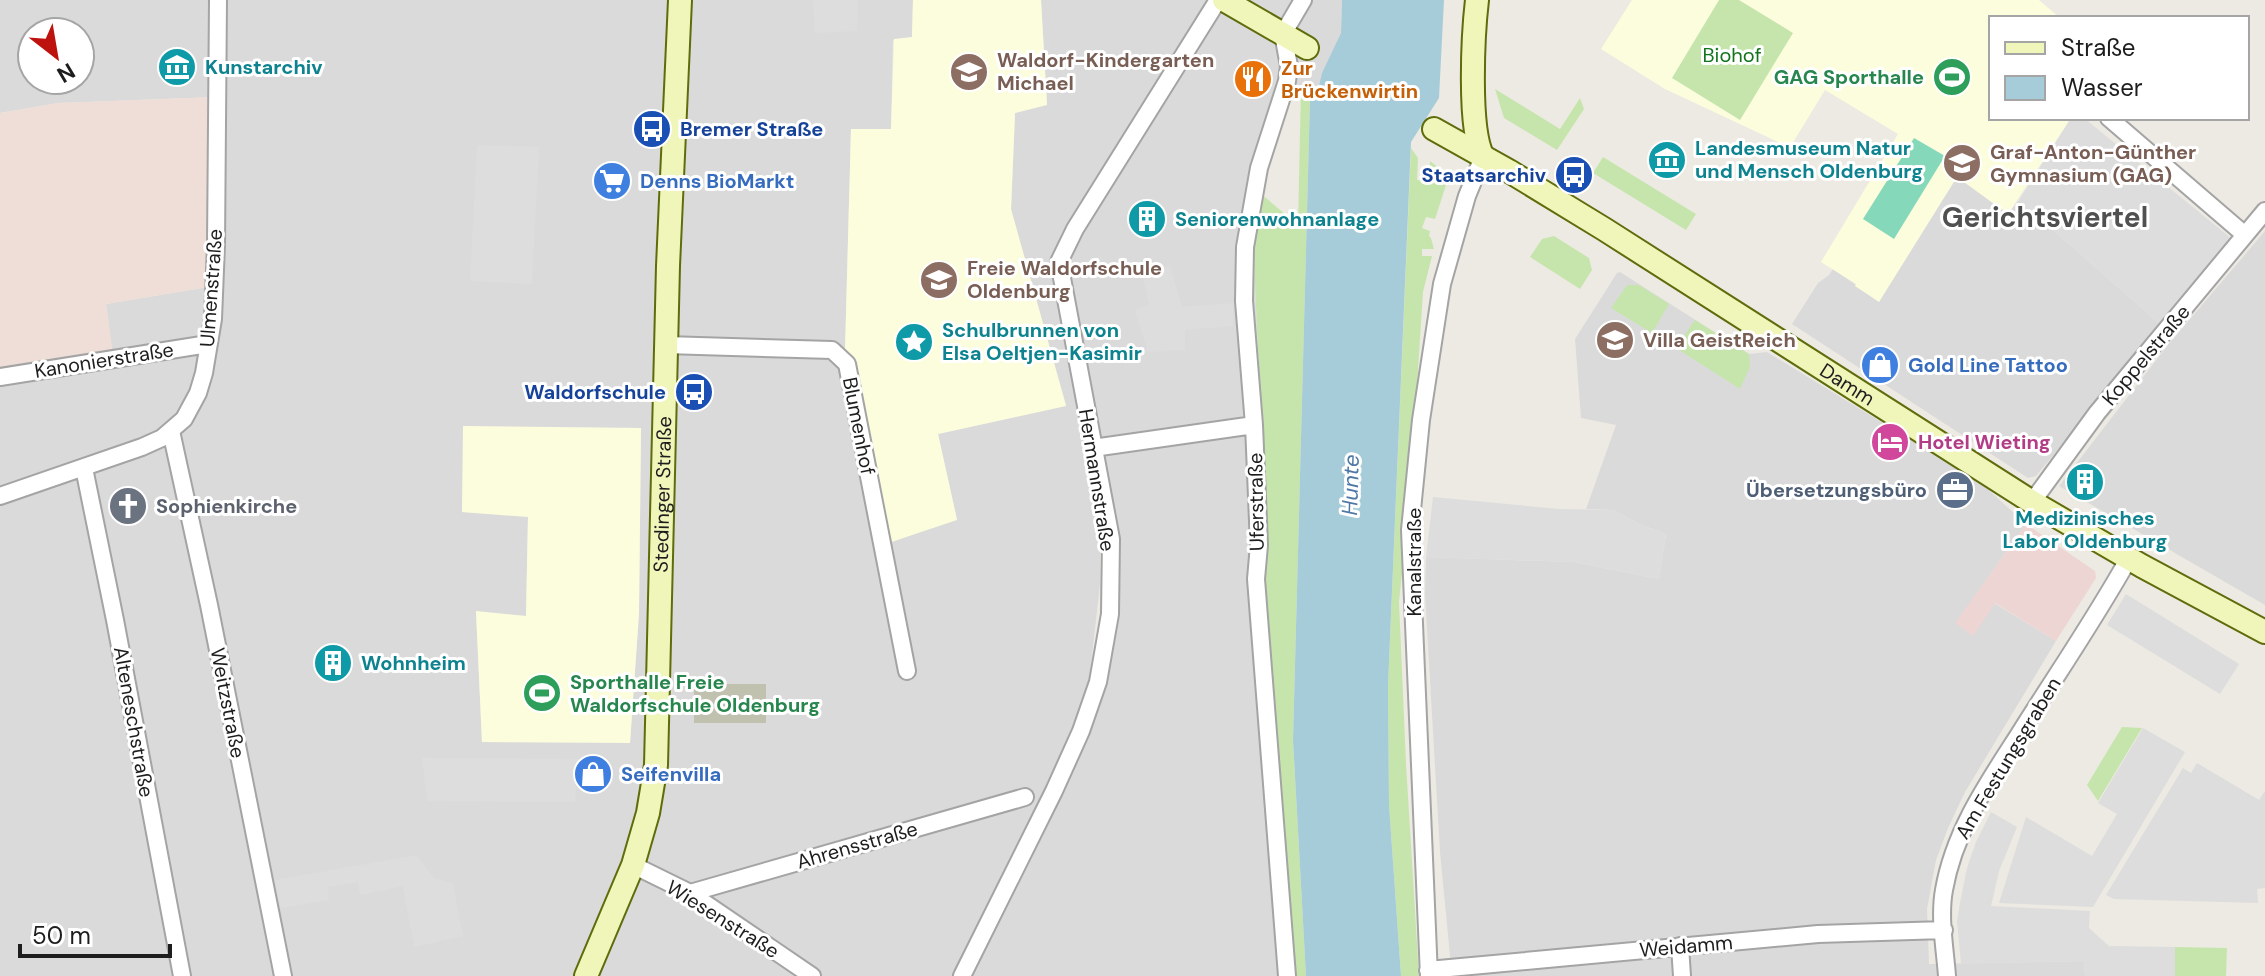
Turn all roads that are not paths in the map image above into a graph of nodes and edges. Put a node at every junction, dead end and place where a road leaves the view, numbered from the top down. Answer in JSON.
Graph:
{"nodes":[{"id":1,"x":218,"y":0,"type":"edge"},
{"id":2,"x":680,"y":0,"type":"edge"},
{"id":3,"x":1218,"y":0,"type":"edge"},
{"id":4,"x":1224,"y":0,"type":"edge"},
{"id":5,"x":1303,"y":0,"type":"edge"},
{"id":6,"x":1477,"y":0,"type":"edge"},
{"id":7,"x":1283,"y":34,"type":"junction"},
{"id":8,"x":1307,"y":48,"type":"dead end"},
{"id":9,"x":2111,"y":120,"type":"edge"},
{"id":10,"x":1434,"y":129,"type":"dead end"},
{"id":11,"x":1483,"y":157,"type":"junction"},
{"id":12,"x":2265,"y":211,"type":"edge"},
{"id":13,"x":2245,"y":235,"type":"junction"},
{"id":14,"x":208,"y":344,"type":"junction"},
{"id":15,"x":666,"y":345,"type":"junction"},
{"id":16,"x":0,"y":377,"type":"edge"},
{"id":17,"x":1254,"y":425,"type":"junction"},
{"id":18,"x":171,"y":431,"type":"junction"},
{"id":19,"x":1093,"y":448,"type":"junction"},
{"id":20,"x":84,"y":468,"type":"junction"},
{"id":21,"x":0,"y":496,"type":"edge"},
{"id":22,"x":2032,"y":502,"type":"junction"},
{"id":23,"x":2129,"y":558,"type":"junction"},
{"id":24,"x":2265,"y":632,"type":"edge"},
{"id":25,"x":907,"y":671,"type":"dead end"},
{"id":26,"x":1025,"y":797,"type":"dead end"},
{"id":27,"x":633,"y":865,"type":"junction"},
{"id":28,"x":690,"y":893,"type":"junction"},
{"id":29,"x":1944,"y":930,"type":"junction"},
{"id":30,"x":1680,"y":946,"type":"junction"},
{"id":31,"x":1428,"y":973,"type":"edge"},
{"id":32,"x":182,"y":976,"type":"edge"},
{"id":33,"x":283,"y":976,"type":"edge"},
{"id":34,"x":586,"y":976,"type":"edge"},
{"id":35,"x":812,"y":976,"type":"edge"},
{"id":36,"x":962,"y":976,"type":"edge"},
{"id":37,"x":1287,"y":976,"type":"edge"},
{"id":38,"x":1682,"y":976,"type":"edge"},
{"id":39,"x":1947,"y":976,"type":"edge"}],
"edges":[{"from":1,"to":14,"type":"street","name":"Ulmenstraße"},
{"from":2,"to":15,"type":"street","name":"Stedinger Straße"},
{"from":3,"to":19,"type":"street","name":"Hermannstraße"},
{"from":4,"to":7,"type":"street"},
{"from":5,"to":7,"type":"street"},
{"from":6,"to":11,"type":"street"},
{"from":7,"to":8,"type":"street"},
{"from":7,"to":17,"type":"street","name":"Uferstraße"},
{"from":9,"to":13,"type":"street"},
{"from":10,"to":11,"type":"street","name":"Damm"},
{"from":11,"to":22,"type":"street","name":"Damm"},
{"from":11,"to":31,"type":"street","name":"Kanalstraße"},
{"from":12,"to":13,"type":"street","name":"Koppelstraße"},
{"from":13,"to":22,"type":"street","name":"Koppelstraße"},
{"from":14,"to":16,"type":"street","name":"Kanonierstraße"},
{"from":14,"to":18,"type":"street","name":"Ulmenstraße"},
{"from":15,"to":25,"type":"street","name":"Blumenhof"},
{"from":15,"to":27,"type":"street","name":"Stedinger Straße"},
{"from":17,"to":19,"type":"street"},
{"from":17,"to":37,"type":"street","name":"Uferstraße"},
{"from":18,"to":20,"type":"street","name":"Ulmenstraße"},
{"from":18,"to":33,"type":"street","name":"Weitzstraße"},
{"from":19,"to":36,"type":"street","name":"Hermannstraße"},
{"from":20,"to":21,"type":"street","name":"Ulmenstraße"},
{"from":20,"to":32,"type":"street","name":"Alteneschstraße"},
{"from":22,"to":23,"type":"street","name":"Damm"},
{"from":23,"to":24,"type":"street","name":"Damm"},
{"from":23,"to":29,"type":"street","name":"Am Festungsgraben"},
{"from":26,"to":28,"type":"street","name":"Ahrensstraße"},
{"from":27,"to":28,"type":"street","name":"Wiesenstraße"},
{"from":27,"to":34,"type":"street","name":"Stedinger Straße"},
{"from":28,"to":35,"type":"street","name":"Wiesenstraße"},
{"from":29,"to":30,"type":"street","name":"Weidamm"},
{"from":29,"to":39,"type":"street","name":"Am Festungsgraben"},
{"from":30,"to":31,"type":"street","name":"Weidamm"},
{"from":30,"to":38,"type":"street"}]}
